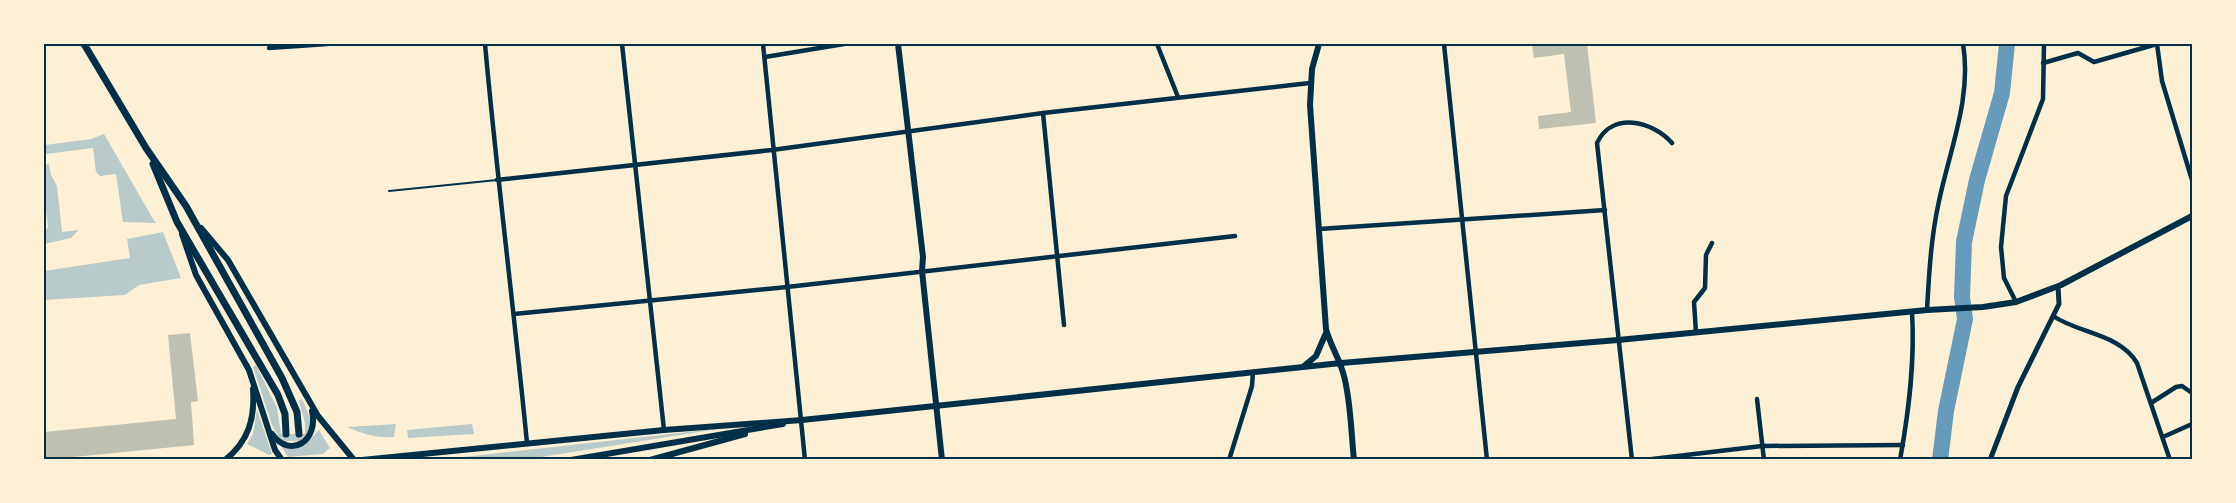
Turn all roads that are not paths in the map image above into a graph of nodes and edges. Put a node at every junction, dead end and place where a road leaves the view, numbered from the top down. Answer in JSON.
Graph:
{"nodes":[{"id":1,"x":84,"y":44,"type":"edge"},
{"id":2,"x":327,"y":44,"type":"edge"},
{"id":3,"x":485,"y":44,"type":"edge"},
{"id":4,"x":622,"y":44,"type":"edge"},
{"id":5,"x":763,"y":44,"type":"edge"},
{"id":6,"x":844,"y":44,"type":"edge"},
{"id":7,"x":898,"y":44,"type":"edge"},
{"id":8,"x":1157,"y":44,"type":"edge"},
{"id":9,"x":1319,"y":44,"type":"edge"},
{"id":10,"x":1444,"y":44,"type":"edge"},
{"id":11,"x":1963,"y":44,"type":"edge"},
{"id":12,"x":2043,"y":44,"type":"edge"},
{"id":13,"x":2157,"y":44,"type":"edge"},
{"id":14,"x":269,"y":48,"type":"dead end"},
{"id":15,"x":765,"y":57,"type":"junction"},
{"id":16,"x":2043,"y":63,"type":"junction"},
{"id":17,"x":1310,"y":83,"type":"junction"},
{"id":18,"x":1178,"y":97,"type":"junction"},
{"id":19,"x":1043,"y":113,"type":"junction"},
{"id":20,"x":907,"y":133,"type":"junction"},
{"id":21,"x":1672,"y":143,"type":"dead end"},
{"id":22,"x":146,"y":148,"type":"junction"},
{"id":23,"x":772,"y":150,"type":"junction"},
{"id":24,"x":634,"y":165,"type":"junction"},
{"id":25,"x":497,"y":180,"type":"junction"},
{"id":26,"x":2193,"y":180,"type":"edge"},
{"id":27,"x":389,"y":191,"type":"dead end"},
{"id":28,"x":1605,"y":210,"type":"junction"},
{"id":29,"x":2193,"y":216,"type":"edge"},
{"id":30,"x":1463,"y":219,"type":"junction"},
{"id":31,"x":194,"y":220,"type":"junction"},
{"id":32,"x":180,"y":228,"type":"junction"},
{"id":33,"x":1319,"y":229,"type":"junction"},
{"id":34,"x":1235,"y":236,"type":"dead end"},
{"id":35,"x":1712,"y":243,"type":"dead end"},
{"id":36,"x":1056,"y":255,"type":"junction"},
{"id":37,"x":922,"y":271,"type":"junction"},
{"id":38,"x":2058,"y":286,"type":"junction"},
{"id":39,"x":787,"y":287,"type":"junction"},
{"id":40,"x":649,"y":301,"type":"junction"},
{"id":41,"x":2016,"y":302,"type":"junction"},
{"id":42,"x":1927,"y":310,"type":"junction"},
{"id":43,"x":1912,"y":312,"type":"junction"},
{"id":44,"x":514,"y":314,"type":"junction"},
{"id":45,"x":2053,"y":316,"type":"junction"},
{"id":46,"x":1064,"y":325,"type":"dead end"},
{"id":47,"x":1326,"y":328,"type":"junction"},
{"id":48,"x":1696,"y":333,"type":"junction"},
{"id":49,"x":1618,"y":340,"type":"junction"},
{"id":50,"x":1477,"y":351,"type":"junction"},
{"id":51,"x":1341,"y":363,"type":"junction"},
{"id":52,"x":1300,"y":368,"type":"junction"},
{"id":53,"x":1253,"y":372,"type":"junction"},
{"id":54,"x":252,"y":379,"type":"junction"},
{"id":55,"x":2193,"y":393,"type":"edge"},
{"id":56,"x":1757,"y":399,"type":"dead end"},
{"id":57,"x":2151,"y":403,"type":"junction"},
{"id":58,"x":937,"y":404,"type":"junction"},
{"id":59,"x":311,"y":406,"type":"junction"},
{"id":60,"x":802,"y":420,"type":"junction"},
{"id":61,"x":2193,"y":424,"type":"edge"},
{"id":62,"x":766,"y":428,"type":"junction"},
{"id":63,"x":268,"y":429,"type":"junction"},
{"id":64,"x":664,"y":430,"type":"junction"},
{"id":65,"x":286,"y":434,"type":"dead end"},
{"id":66,"x":299,"y":434,"type":"dead end"},
{"id":67,"x":2163,"y":437,"type":"junction"},
{"id":68,"x":527,"y":443,"type":"junction"},
{"id":69,"x":1903,"y":445,"type":"junction"},
{"id":70,"x":1762,"y":446,"type":"junction"},
{"id":71,"x":668,"y":458,"type":"edge"},
{"id":72,"x":225,"y":459,"type":"edge"},
{"id":73,"x":282,"y":459,"type":"edge"},
{"id":74,"x":354,"y":459,"type":"edge"},
{"id":75,"x":362,"y":459,"type":"edge"},
{"id":76,"x":571,"y":459,"type":"edge"},
{"id":77,"x":650,"y":459,"type":"edge"},
{"id":78,"x":805,"y":459,"type":"edge"},
{"id":79,"x":942,"y":459,"type":"edge"},
{"id":80,"x":1229,"y":459,"type":"edge"},
{"id":81,"x":1354,"y":459,"type":"edge"},
{"id":82,"x":1487,"y":459,"type":"edge"},
{"id":83,"x":1632,"y":459,"type":"edge"},
{"id":84,"x":1644,"y":459,"type":"edge"},
{"id":85,"x":1764,"y":459,"type":"edge"},
{"id":86,"x":1900,"y":459,"type":"edge"},
{"id":87,"x":1990,"y":459,"type":"edge"},
{"id":88,"x":2170,"y":459,"type":"edge"}],
"edges":[{"from":1,"to":22,"type":"main road"},
{"from":2,"to":14,"type":"street"},
{"from":3,"to":25,"type":"street"},
{"from":4,"to":24,"type":"street"},
{"from":5,"to":15,"type":"street"},
{"from":6,"to":15,"type":"street"},
{"from":7,"to":20,"type":"main road"},
{"from":8,"to":18,"type":"street"},
{"from":9,"to":17,"type":"main road"},
{"from":10,"to":30,"type":"street"},
{"from":11,"to":42,"type":"street"},
{"from":12,"to":16,"type":"street"},
{"from":13,"to":16,"type":"street"},
{"from":13,"to":26,"type":"street"},
{"from":15,"to":23,"type":"street"},
{"from":16,"to":41,"type":"street"},
{"from":17,"to":18,"type":"street"},
{"from":17,"to":33,"type":"main road"},
{"from":18,"to":19,"type":"street"},
{"from":19,"to":20,"type":"street"},
{"from":19,"to":36,"type":"street"},
{"from":20,"to":23,"type":"street"},
{"from":20,"to":37,"type":"main road"},
{"from":21,"to":28,"type":"street"},
{"from":22,"to":31,"type":"main road"},
{"from":22,"to":32,"type":"main road"},
{"from":23,"to":24,"type":"street"},
{"from":23,"to":39,"type":"street"},
{"from":24,"to":25,"type":"street"},
{"from":24,"to":40,"type":"street"},
{"from":25,"to":27,"type":"lane"},
{"from":25,"to":44,"type":"street"},
{"from":28,"to":30,"type":"street"},
{"from":28,"to":49,"type":"street"},
{"from":29,"to":38,"type":"main road"},
{"from":30,"to":33,"type":"street"},
{"from":30,"to":50,"type":"street"},
{"from":31,"to":59,"type":"main road"},
{"from":31,"to":66,"type":"main road"},
{"from":32,"to":54,"type":"main road"},
{"from":32,"to":65,"type":"main road"},
{"from":33,"to":47,"type":"main road"},
{"from":34,"to":36,"type":"street"},
{"from":35,"to":48,"type":"street"},
{"from":36,"to":37,"type":"street"},
{"from":36,"to":46,"type":"street"},
{"from":37,"to":39,"type":"street"},
{"from":37,"to":58,"type":"main road"},
{"from":38,"to":41,"type":"main road"},
{"from":38,"to":45,"type":"street"},
{"from":39,"to":40,"type":"street"},
{"from":39,"to":60,"type":"street"},
{"from":40,"to":44,"type":"street"},
{"from":40,"to":64,"type":"street"},
{"from":41,"to":42,"type":"main road"},
{"from":42,"to":43,"type":"main road"},
{"from":43,"to":48,"type":"main road"},
{"from":43,"to":69,"type":"street"},
{"from":44,"to":68,"type":"street"},
{"from":45,"to":57,"type":"street"},
{"from":45,"to":87,"type":"street"},
{"from":47,"to":51,"type":"main road"},
{"from":47,"to":52,"type":"main road"},
{"from":48,"to":49,"type":"main road"},
{"from":49,"to":50,"type":"main road"},
{"from":49,"to":83,"type":"street"},
{"from":50,"to":51,"type":"main road"},
{"from":50,"to":82,"type":"street"},
{"from":51,"to":52,"type":"main road"},
{"from":51,"to":81,"type":"main road"},
{"from":52,"to":53,"type":"main road"},
{"from":53,"to":58,"type":"main road"},
{"from":53,"to":80,"type":"street"},
{"from":54,"to":63,"type":"main road"},
{"from":54,"to":72,"type":"main road"},
{"from":55,"to":57,"type":"street"},
{"from":56,"to":70,"type":"street"},
{"from":57,"to":67,"type":"street"},
{"from":58,"to":60,"type":"main road"},
{"from":58,"to":79,"type":"main road"},
{"from":59,"to":63,"type":"main road"},
{"from":59,"to":74,"type":"main road"},
{"from":60,"to":62,"type":"main road"},
{"from":60,"to":64,"type":"main road"},
{"from":60,"to":78,"type":"street"},
{"from":61,"to":67,"type":"street"},
{"from":62,"to":71,"type":"main road"},
{"from":62,"to":76,"type":"main road"},
{"from":63,"to":73,"type":"main road"},
{"from":64,"to":68,"type":"main road"},
{"from":67,"to":88,"type":"street"},
{"from":68,"to":75,"type":"main road"},
{"from":69,"to":70,"type":"street"},
{"from":69,"to":86,"type":"street"},
{"from":70,"to":84,"type":"street"},
{"from":70,"to":85,"type":"street"},
{"from":71,"to":77,"type":"main road"}]}
